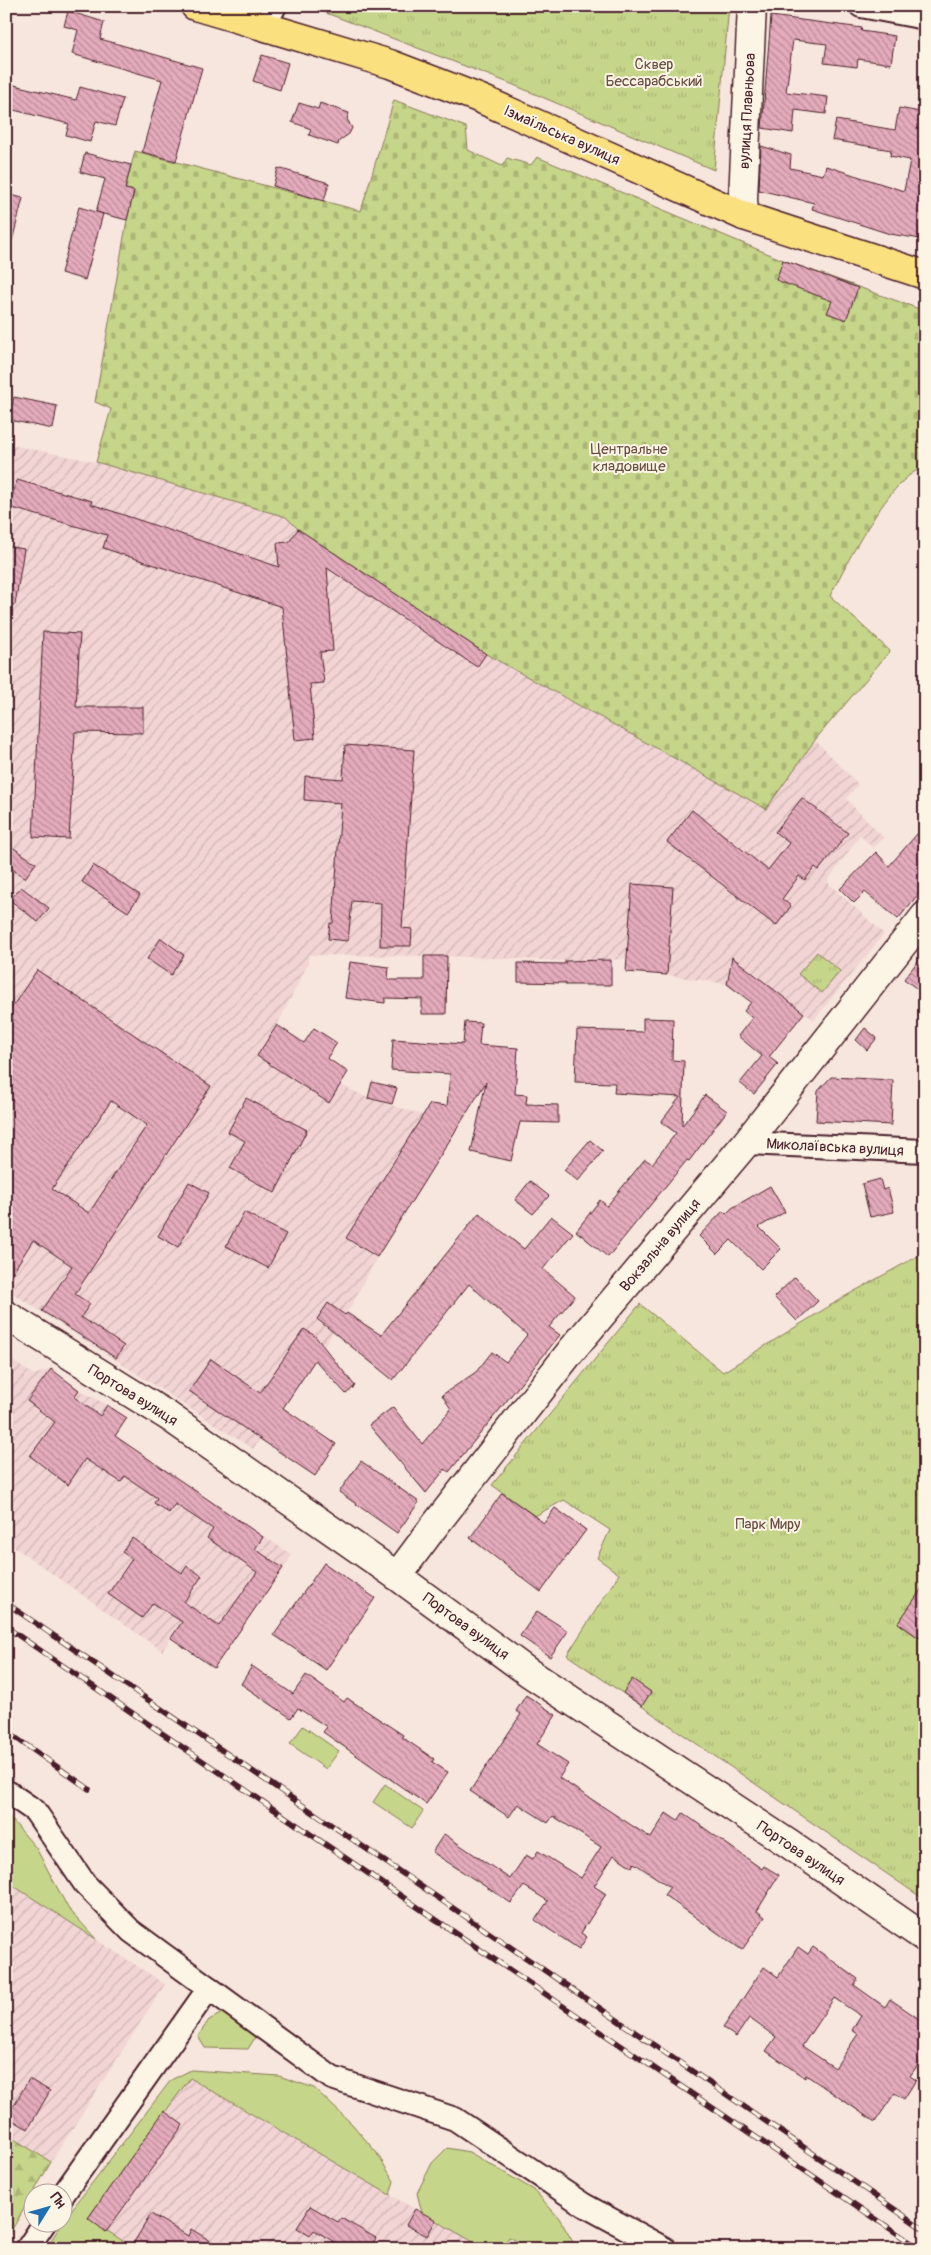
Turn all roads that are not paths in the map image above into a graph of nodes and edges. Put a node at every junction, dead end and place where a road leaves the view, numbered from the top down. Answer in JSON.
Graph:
{"nodes":[{"id":1,"x":196,"y":6,"type":"edge"},
{"id":2,"x":752,"y":6,"type":"edge"},
{"id":3,"x":861,"y":6,"type":"edge"},
{"id":4,"x":270,"y":16,"type":"edge"},
{"id":5,"x":925,"y":18,"type":"edge"},
{"id":6,"x":744,"y":216,"type":"junction"},
{"id":7,"x":925,"y":275,"type":"edge"},
{"id":8,"x":925,"y":916,"type":"edge"},
{"id":9,"x":746,"y":1143,"type":"junction"},
{"id":10,"x":925,"y":1151,"type":"edge"},
{"id":11,"x":6,"y":1315,"type":"edge"},
{"id":12,"x":397,"y":1576,"type":"junction"},
{"id":13,"x":6,"y":1791,"type":"edge"},
{"id":14,"x":925,"y":1938,"type":"edge"},
{"id":15,"x":209,"y":1988,"type":"junction"},
{"id":16,"x":72,"y":2182,"type":"edge"},
{"id":17,"x":38,"y":2232,"type":"edge"},
{"id":18,"x":27,"y":2249,"type":"edge"},
{"id":19,"x":665,"y":2249,"type":"edge"}],
"edges":[{"from":1,"to":4,"type":"main road","name":"Ізмаїльська вулиця"},
{"from":2,"to":6,"type":"main road","name":"вулиця Плавньова"},
{"from":3,"to":5,"type":"street"},
{"from":4,"to":6,"type":"main road","name":"Ізмаїльська вулиця"},
{"from":6,"to":7,"type":"main road","name":"Ізмаїльська вулиця"},
{"from":8,"to":9,"type":"main road","name":"Вокзальна вулиця"},
{"from":9,"to":10,"type":"street","name":"Миколаївська вулиця"},
{"from":9,"to":12,"type":"main road","name":"Вокзальна вулиця"},
{"from":11,"to":12,"type":"main road","name":"Портова вулиця"},
{"from":12,"to":14,"type":"main road","name":"Портова вулиця"},
{"from":13,"to":15,"type":"street"},
{"from":15,"to":16,"type":"street"},
{"from":15,"to":19,"type":"street"},
{"from":17,"to":18,"type":"street"}]}
